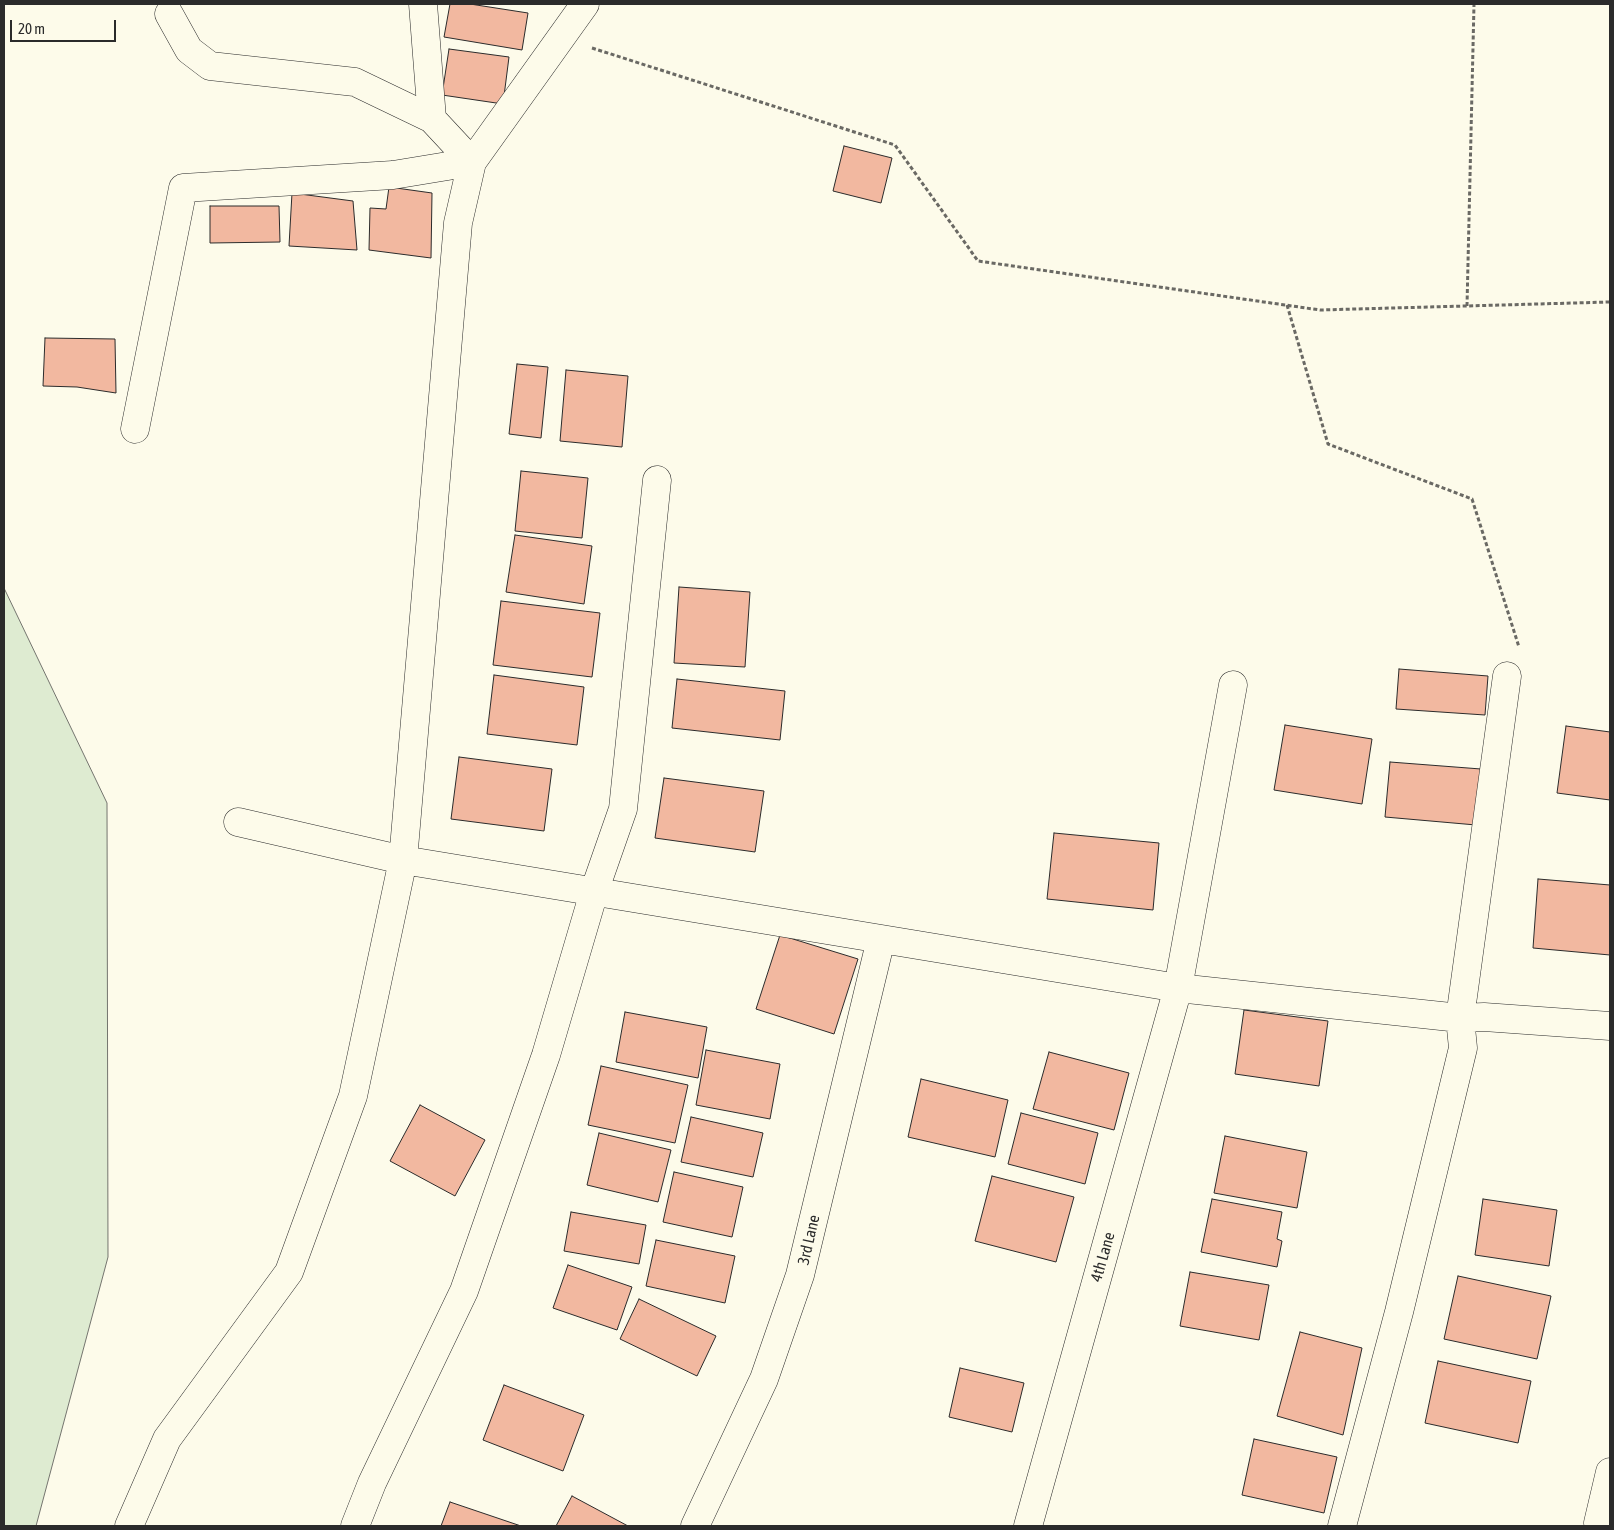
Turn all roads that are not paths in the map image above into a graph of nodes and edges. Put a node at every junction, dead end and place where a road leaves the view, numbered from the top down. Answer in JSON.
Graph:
{"nodes":[{"id":1,"x":423,"y":4,"type":"edge"},
{"id":2,"x":585,"y":4,"type":"edge"},
{"id":3,"x":170,"y":14,"type":"dead end"},
{"id":4,"x":432,"y":120,"type":"junction"},
{"id":5,"x":472,"y":162,"type":"junction"},
{"id":6,"x":135,"y":429,"type":"dead end"},
{"id":7,"x":657,"y":480,"type":"dead end"},
{"id":8,"x":1514,"y":666,"type":"road end"},
{"id":9,"x":1233,"y":685,"type":"dead end"},
{"id":10,"x":238,"y":822,"type":"dead end"},
{"id":11,"x":403,"y":860,"type":"junction"},
{"id":12,"x":594,"y":892,"type":"junction"},
{"id":13,"x":881,"y":939,"type":"junction"},
{"id":14,"x":1178,"y":988,"type":"junction"},
{"id":15,"x":1460,"y":1018,"type":"junction"},
{"id":16,"x":1610,"y":1026,"type":"edge"},
{"id":17,"x":1610,"y":1472,"type":"edge"},
{"id":18,"x":1594,"y":1524,"type":"edge"},
{"id":19,"x":129,"y":1526,"type":"edge"},
{"id":20,"x":355,"y":1526,"type":"edge"},
{"id":21,"x":695,"y":1526,"type":"edge"},
{"id":22,"x":1028,"y":1526,"type":"edge"},
{"id":23,"x":1342,"y":1526,"type":"edge"}],
"edges":[{"from":1,"to":4,"type":"street"},
{"from":2,"to":5,"type":"street"},
{"from":3,"to":4,"type":"street"},
{"from":4,"to":5,"type":"street"},
{"from":5,"to":6,"type":"street"},
{"from":5,"to":11,"type":"street"},
{"from":7,"to":12,"type":"street"},
{"from":8,"to":15,"type":"street"},
{"from":9,"to":14,"type":"street","name":"4th Lane"},
{"from":10,"to":11,"type":"street"},
{"from":11,"to":12,"type":"street"},
{"from":11,"to":19,"type":"street"},
{"from":12,"to":13,"type":"street"},
{"from":12,"to":20,"type":"street"},
{"from":13,"to":14,"type":"street"},
{"from":13,"to":21,"type":"street","name":"3rd Lane"},
{"from":14,"to":15,"type":"street"},
{"from":14,"to":22,"type":"street","name":"4th Lane"},
{"from":15,"to":16,"type":"street"},
{"from":15,"to":23,"type":"street"},
{"from":17,"to":18,"type":"street"}]}
